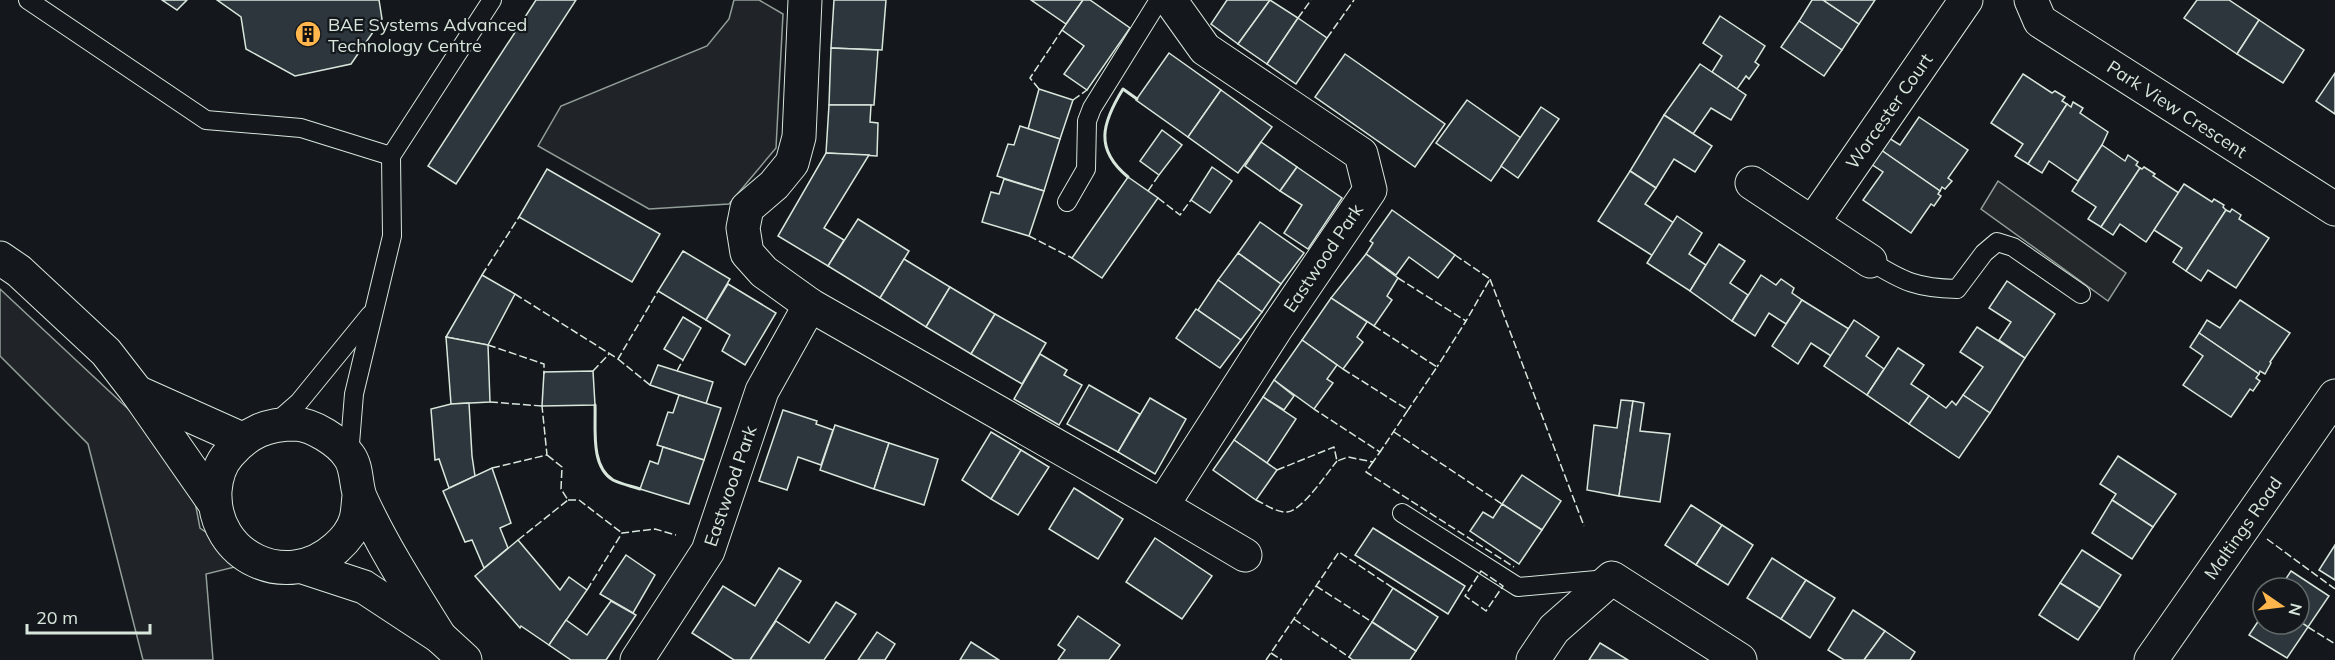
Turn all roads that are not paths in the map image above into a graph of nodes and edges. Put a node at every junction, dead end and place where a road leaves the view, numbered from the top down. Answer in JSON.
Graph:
{"nodes":[{"id":1,"x":28,"y":0,"type":"edge"},
{"id":2,"x":492,"y":0,"type":"edge"},
{"id":3,"x":805,"y":0,"type":"edge"},
{"id":4,"x":1159,"y":0,"type":"edge"},
{"id":5,"x":1170,"y":0,"type":"edge"},
{"id":6,"x":1966,"y":0,"type":"edge"},
{"id":7,"x":2031,"y":0,"type":"edge"},
{"id":8,"x":392,"y":156,"type":"junction"},
{"id":9,"x":1752,"y":183,"type":"dead end"},
{"id":10,"x":1067,"y":202,"type":"dead end"},
{"id":11,"x":2335,"y":209,"type":"edge"},
{"id":12,"x":1813,"y":222,"type":"junction"},
{"id":13,"x":0,"y":258,"type":"edge"},
{"id":14,"x":1870,"y":261,"type":"joint"},
{"id":15,"x":2081,"y":294,"type":"dead end"},
{"id":16,"x":810,"y":305,"type":"junction"},
{"id":17,"x":373,"y":311,"type":"junction"},
{"id":18,"x":137,"y":393,"type":"junction"},
{"id":19,"x":2335,"y":396,"type":"edge"},
{"id":20,"x":274,"y":424,"type":"junction"},
{"id":21,"x":242,"y":439,"type":"junction"},
{"id":22,"x":349,"y":456,"type":"junction"},
{"id":23,"x":360,"y":496,"type":"junction"},
{"id":24,"x":215,"y":504,"type":"junction"},
{"id":25,"x":1162,"y":506,"type":"junction"},
{"id":26,"x":1402,"y":513,"type":"dead end"},
{"id":27,"x":1245,"y":555,"type":"dead end"},
{"id":28,"x":303,"y":567,"type":"junction"},
{"id":29,"x":1612,"y":578,"type":"junction"},
{"id":30,"x":440,"y":637,"type":"junction"},
{"id":31,"x":465,"y":660,"type":"edge"},
{"id":32,"x":637,"y":660,"type":"edge"},
{"id":33,"x":1533,"y":660,"type":"edge"},
{"id":34,"x":1740,"y":660,"type":"edge"},
{"id":35,"x":2151,"y":660,"type":"edge"}],
"edges":[{"from":1,"to":8,"type":"lane"},
{"from":2,"to":8,"type":"lane"},
{"from":3,"to":16,"type":"street"},
{"from":4,"to":10,"type":"lane"},
{"from":5,"to":25,"type":"street","name":"Eastwood Park"},
{"from":6,"to":12,"type":"street","name":"Worcester Court"},
{"from":7,"to":11,"type":"street","name":"Park View Crescent"},
{"from":8,"to":17,"type":"lane"},
{"from":9,"to":12,"type":"street"},
{"from":12,"to":14,"type":"street"},
{"from":13,"to":18,"type":"street"},
{"from":14,"to":15,"type":"lane"},
{"from":16,"to":25,"type":"street"},
{"from":16,"to":32,"type":"street","name":"Eastwood Park"},
{"from":17,"to":20,"type":"lane"},
{"from":17,"to":22,"type":"lane"},
{"from":18,"to":21,"type":"street"},
{"from":18,"to":24,"type":"street"},
{"from":19,"to":35,"type":"street","name":"Maltings Road"},
{"from":20,"to":21,"type":"street"},
{"from":20,"to":22,"type":"street"},
{"from":21,"to":24,"type":"street"},
{"from":22,"to":23,"type":"street"},
{"from":23,"to":28,"type":"street"},
{"from":23,"to":30,"type":"street"},
{"from":24,"to":28,"type":"street"},
{"from":25,"to":27,"type":"street"},
{"from":26,"to":29,"type":"lane"},
{"from":28,"to":30,"type":"street"},
{"from":29,"to":33,"type":"street"},
{"from":29,"to":34,"type":"street"},
{"from":30,"to":31,"type":"street"}]}
